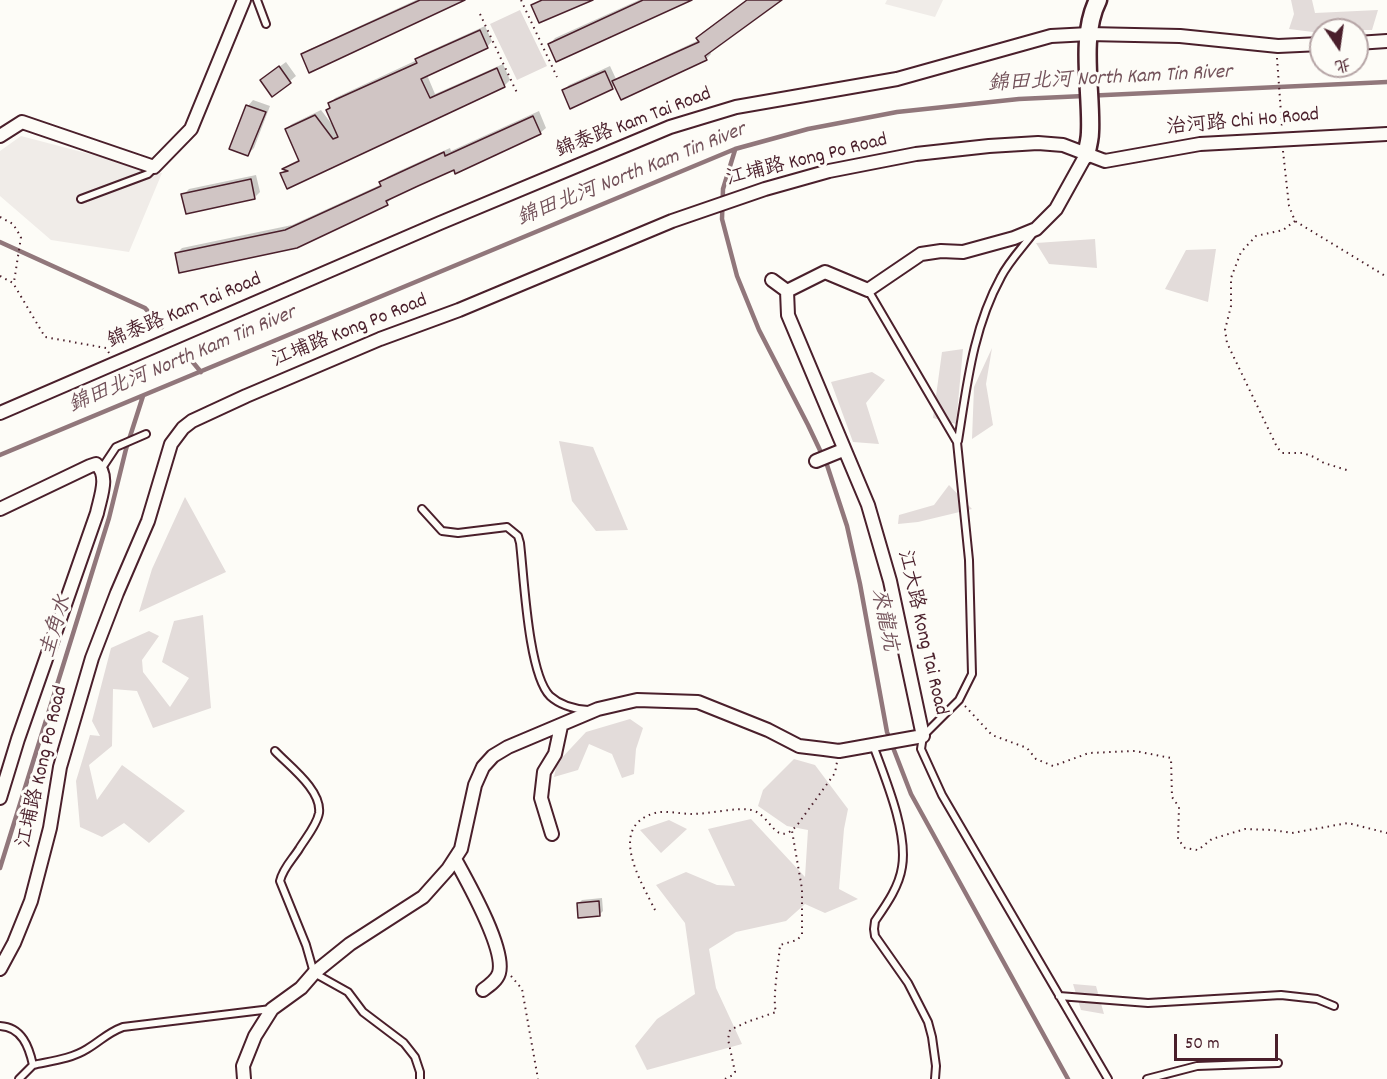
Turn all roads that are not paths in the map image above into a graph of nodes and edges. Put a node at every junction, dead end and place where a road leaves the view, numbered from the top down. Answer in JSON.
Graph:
{"nodes":[{"id":1,"x":257,"y":0,"type":"edge"},
{"id":2,"x":1098,"y":0,"type":"edge"},
{"id":3,"x":242,"y":1,"type":"edge"},
{"id":4,"x":266,"y":24,"type":"dead end"},
{"id":5,"x":1089,"y":34,"type":"junction"},
{"id":6,"x":1387,"y":41,"type":"edge"},
{"id":7,"x":1369,"y":42,"type":"edge"},
{"id":8,"x":1309,"y":45,"type":"edge"},
{"id":9,"x":1387,"y":134,"type":"edge"},
{"id":10,"x":0,"y":136,"type":"edge"},
{"id":11,"x":1086,"y":155,"type":"junction"},
{"id":12,"x":154,"y":167,"type":"junction"},
{"id":13,"x":81,"y":199,"type":"dead end"},
{"id":14,"x":1036,"y":229,"type":"junction"},
{"id":15,"x":772,"y":280,"type":"dead end"},
{"id":16,"x":868,"y":290,"type":"junction"},
{"id":17,"x":787,"y":291,"type":"junction"},
{"id":18,"x":0,"y":412,"type":"edge"},
{"id":19,"x":146,"y":434,"type":"dead end"},
{"id":20,"x":957,"y":442,"type":"junction"},
{"id":21,"x":843,"y":450,"type":"junction"},
{"id":22,"x":816,"y":461,"type":"dead end"},
{"id":23,"x":96,"y":467,"type":"junction"},
{"id":24,"x":0,"y":509,"type":"edge"},
{"id":25,"x":422,"y":509,"type":"dead end"},
{"id":26,"x":598,"y":709,"type":"junction"},
{"id":27,"x":561,"y":726,"type":"junction"},
{"id":28,"x":923,"y":736,"type":"junction"},
{"id":29,"x":878,"y":744,"type":"junction"},
{"id":30,"x":274,"y":751,"type":"dead end"},
{"id":31,"x":0,"y":798,"type":"edge"},
{"id":32,"x":552,"y":834,"type":"dead end"},
{"id":33,"x":455,"y":859,"type":"junction"},
{"id":34,"x":0,"y":969,"type":"edge"},
{"id":35,"x":314,"y":973,"type":"junction"},
{"id":36,"x":483,"y":990,"type":"dead end"},
{"id":37,"x":1059,"y":996,"type":"junction"},
{"id":38,"x":1334,"y":1006,"type":"dead end"},
{"id":39,"x":272,"y":1009,"type":"junction"},
{"id":40,"x":0,"y":1026,"type":"edge"},
{"id":41,"x":1278,"y":1063,"type":"dead end"},
{"id":42,"x":33,"y":1065,"type":"junction"},
{"id":43,"x":19,"y":1079,"type":"edge"},
{"id":44,"x":244,"y":1079,"type":"edge"},
{"id":45,"x":420,"y":1079,"type":"edge"},
{"id":46,"x":935,"y":1079,"type":"edge"},
{"id":47,"x":1107,"y":1079,"type":"edge"},
{"id":48,"x":1147,"y":1079,"type":"edge"}],
"edges":[{"from":1,"to":4,"type":"lane"},
{"from":2,"to":5,"type":"street"},
{"from":3,"to":12,"type":"street"},
{"from":5,"to":8,"type":"street","name":"錦泰路 Kam Tai Road"},
{"from":5,"to":11,"type":"street"},
{"from":5,"to":18,"type":"street","name":"錦泰路 Kam Tai Road"},
{"from":6,"to":7,"type":"street"},
{"from":9,"to":11,"type":"street","name":"治河路 Chi Ho Road"},
{"from":10,"to":12,"type":"street"},
{"from":11,"to":14,"type":"street"},
{"from":11,"to":34,"type":"street","name":"江埔路 Kong Po Road"},
{"from":12,"to":13,"type":"lane"},
{"from":14,"to":16,"type":"street"},
{"from":14,"to":20,"type":"lane"},
{"from":15,"to":17,"type":"street"},
{"from":16,"to":17,"type":"street"},
{"from":16,"to":20,"type":"lane"},
{"from":17,"to":21,"type":"street","name":"江大路 Kong Tai Road"},
{"from":19,"to":23,"type":"lane"},
{"from":20,"to":28,"type":"lane"},
{"from":21,"to":22,"type":"street"},
{"from":21,"to":28,"type":"street","name":"江大路 Kong Tai Road"},
{"from":23,"to":24,"type":"street"},
{"from":23,"to":31,"type":"street"},
{"from":25,"to":26,"type":"lane"},
{"from":26,"to":27,"type":"street","name":"江大路 Kong Tai Road"},
{"from":26,"to":29,"type":"street","name":"江大路 Kong Tai Road"},
{"from":27,"to":32,"type":"street"},
{"from":27,"to":33,"type":"street","name":"江大路 Kong Tai Road"},
{"from":28,"to":29,"type":"street","name":"江大路 Kong Tai Road"},
{"from":28,"to":37,"type":"lane"},
{"from":29,"to":46,"type":"lane"},
{"from":30,"to":35,"type":"lane"},
{"from":33,"to":35,"type":"street","name":"江大路 Kong Tai Road"},
{"from":33,"to":36,"type":"street"},
{"from":35,"to":39,"type":"street","name":"江大路 Kong Tai Road"},
{"from":35,"to":45,"type":"lane"},
{"from":37,"to":38,"type":"lane"},
{"from":37,"to":47,"type":"lane"},
{"from":39,"to":42,"type":"lane"},
{"from":39,"to":44,"type":"street","name":"江大路 Kong Tai Road"},
{"from":40,"to":42,"type":"lane"},
{"from":41,"to":48,"type":"lane"},
{"from":42,"to":43,"type":"lane"}]}
